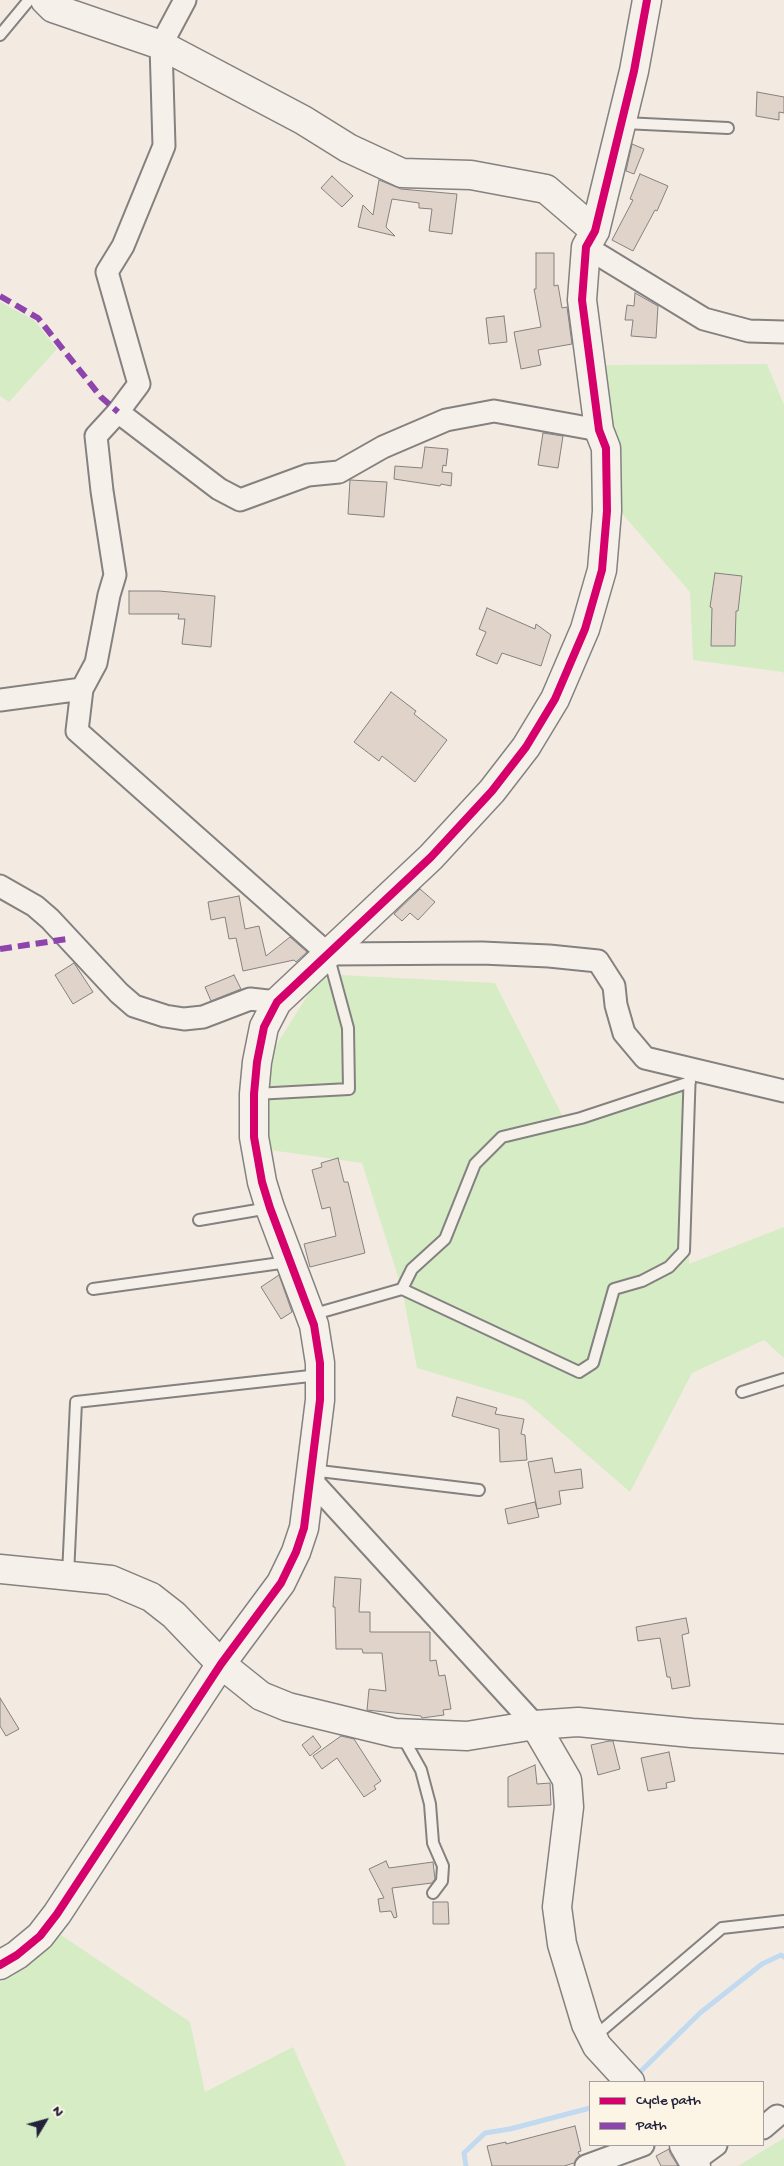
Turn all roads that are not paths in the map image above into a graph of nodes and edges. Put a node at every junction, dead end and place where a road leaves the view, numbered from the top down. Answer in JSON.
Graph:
{"nodes":[{"id":1,"x":29,"y":0,"type":"edge"},
{"id":2,"x":45,"y":0,"type":"edge"},
{"id":3,"x":184,"y":0,"type":"edge"},
{"id":4,"x":647,"y":0,"type":"edge"},
{"id":5,"x":0,"y":35,"type":"edge"},
{"id":6,"x":161,"y":45,"type":"junction"},
{"id":7,"x":622,"y":122,"type":"junction"},
{"id":8,"x":728,"y":128,"type":"dead end"},
{"id":9,"x":591,"y":239,"type":"junction"},
{"id":10,"x":784,"y":332,"type":"edge"},
{"id":11,"x":118,"y":412,"type":"junction"},
{"id":12,"x":600,"y":430,"type":"junction"},
{"id":13,"x":82,"y":689,"type":"junction"},
{"id":14,"x":0,"y":700,"type":"edge"},
{"id":15,"x":0,"y":886,"type":"edge"},
{"id":16,"x":328,"y":954,"type":"junction"},
{"id":17,"x":277,"y":1002,"type":"junction"},
{"id":18,"x":690,"y":1075,"type":"junction"},
{"id":19,"x":784,"y":1091,"type":"edge"},
{"id":20,"x":254,"y":1094,"type":"junction"},
{"id":21,"x":270,"y":1208,"type":"junction"},
{"id":22,"x":199,"y":1220,"type":"dead end"},
{"id":23,"x":290,"y":1262,"type":"junction"},
{"id":24,"x":93,"y":1289,"type":"dead end"},
{"id":25,"x":402,"y":1289,"type":"junction"},
{"id":26,"x":310,"y":1315,"type":"junction"},
{"id":27,"x":320,"y":1374,"type":"junction"},
{"id":28,"x":784,"y":1379,"type":"edge"},
{"id":29,"x":742,"y":1392,"type":"dead end"},
{"id":30,"x":311,"y":1474,"type":"junction"},
{"id":31,"x":479,"y":1490,"type":"dead end"},
{"id":32,"x":0,"y":1569,"type":"edge"},
{"id":33,"x":68,"y":1575,"type":"junction"},
{"id":34,"x":221,"y":1664,"type":"junction"},
{"id":35,"x":535,"y":1724,"type":"junction"},
{"id":36,"x":400,"y":1733,"type":"junction"},
{"id":37,"x":784,"y":1739,"type":"edge"},
{"id":38,"x":433,"y":1893,"type":"dead end"},
{"id":39,"x":784,"y":1921,"type":"edge"},
{"id":40,"x":0,"y":1964,"type":"edge"},
{"id":41,"x":593,"y":2038,"type":"junction"},
{"id":42,"x":626,"y":2078,"type":"edge"},
{"id":43,"x":640,"y":2146,"type":"edge"},
{"id":44,"x":714,"y":2146,"type":"edge"},
{"id":45,"x":691,"y":2157,"type":"edge"},
{"id":46,"x":586,"y":2166,"type":"edge"}],
"edges":[{"from":1,"to":5,"type":"lane"},
{"from":2,"to":6,"type":"street"},
{"from":3,"to":6,"type":"street"},
{"from":4,"to":7,"type":"street"},
{"from":6,"to":9,"type":"street"},
{"from":6,"to":11,"type":"street"},
{"from":7,"to":8,"type":"lane"},
{"from":7,"to":9,"type":"street"},
{"from":9,"to":10,"type":"street"},
{"from":9,"to":12,"type":"street"},
{"from":11,"to":12,"type":"street"},
{"from":11,"to":13,"type":"street"},
{"from":12,"to":16,"type":"street"},
{"from":13,"to":14,"type":"street"},
{"from":13,"to":16,"type":"street"},
{"from":15,"to":17,"type":"street"},
{"from":16,"to":17,"type":"street"},
{"from":16,"to":18,"type":"street"},
{"from":16,"to":20,"type":"lane"},
{"from":17,"to":20,"type":"street"},
{"from":18,"to":19,"type":"street"},
{"from":18,"to":25,"type":"lane"},
{"from":18,"to":25,"type":"lane"},
{"from":20,"to":21,"type":"street"},
{"from":21,"to":22,"type":"lane"},
{"from":21,"to":23,"type":"street"},
{"from":23,"to":24,"type":"lane"},
{"from":23,"to":26,"type":"street"},
{"from":25,"to":26,"type":"lane"},
{"from":26,"to":27,"type":"street"},
{"from":27,"to":30,"type":"street"},
{"from":27,"to":33,"type":"lane"},
{"from":28,"to":29,"type":"lane"},
{"from":30,"to":31,"type":"lane"},
{"from":30,"to":34,"type":"street"},
{"from":30,"to":35,"type":"street"},
{"from":32,"to":33,"type":"street"},
{"from":33,"to":34,"type":"street"},
{"from":34,"to":36,"type":"street"},
{"from":34,"to":40,"type":"street"},
{"from":35,"to":36,"type":"street"},
{"from":35,"to":37,"type":"street"},
{"from":35,"to":41,"type":"street"},
{"from":36,"to":38,"type":"lane"},
{"from":39,"to":41,"type":"lane"},
{"from":41,"to":42,"type":"street"},
{"from":43,"to":46,"type":"street"},
{"from":44,"to":45,"type":"street"}]}
